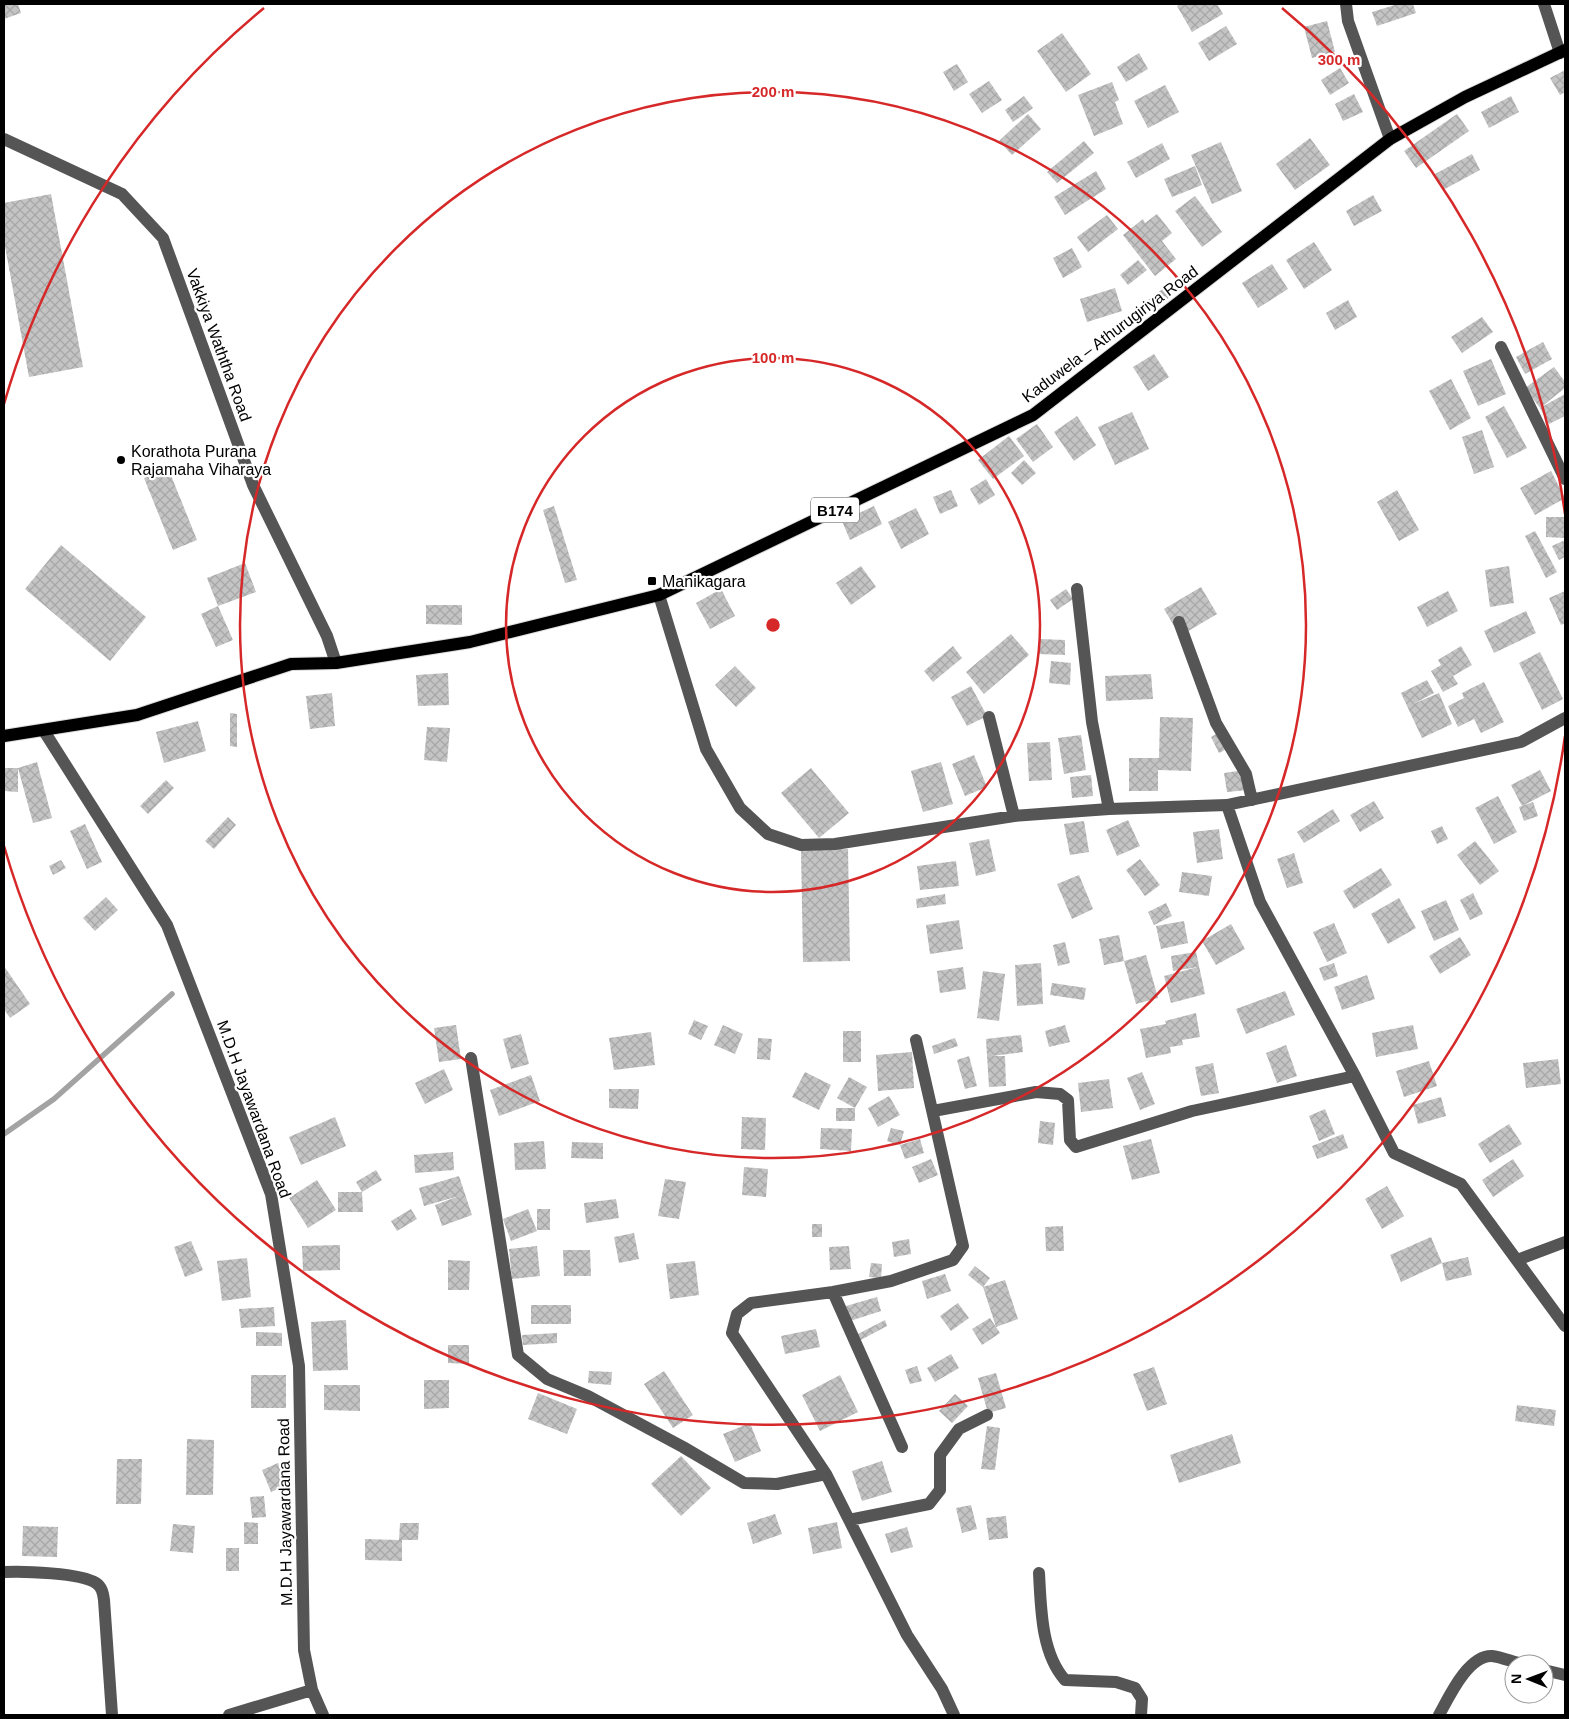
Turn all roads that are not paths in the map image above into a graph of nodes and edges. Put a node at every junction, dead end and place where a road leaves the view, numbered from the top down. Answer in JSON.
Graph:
{"nodes":[{"id":1,"x":1346,"y":4,"type":"edge"},
{"id":2,"x":1544,"y":4,"type":"edge"},
{"id":3,"x":1563,"y":52,"type":"edge"},
{"id":4,"x":4,"y":139,"type":"edge"},
{"id":5,"x":1390,"y":140,"type":"junction"},
{"id":6,"x":1501,"y":347,"type":"dead end"},
{"id":7,"x":1565,"y":479,"type":"edge"},
{"id":8,"x":1077,"y":589,"type":"dead end"},
{"id":9,"x":659,"y":595,"type":"junction"},
{"id":10,"x":1179,"y":622,"type":"dead end"},
{"id":11,"x":336,"y":663,"type":"junction"},
{"id":12,"x":989,"y":717,"type":"dead end"},
{"id":13,"x":1565,"y":718,"type":"edge"},
{"id":14,"x":44,"y":731,"type":"junction"},
{"id":15,"x":4,"y":736,"type":"edge"},
{"id":16,"x":1252,"y":800,"type":"junction"},
{"id":17,"x":1227,"y":805,"type":"junction"},
{"id":18,"x":1109,"y":810,"type":"junction"},
{"id":19,"x":1014,"y":816,"type":"junction"},
{"id":20,"x":916,"y":1040,"type":"dead end"},
{"id":21,"x":471,"y":1058,"type":"dead end"},
{"id":22,"x":1355,"y":1076,"type":"junction"},
{"id":23,"x":933,"y":1111,"type":"junction"},
{"id":24,"x":1565,"y":1242,"type":"edge"},
{"id":25,"x":1516,"y":1260,"type":"junction"},
{"id":26,"x":833,"y":1292,"type":"junction"},
{"id":27,"x":1565,"y":1326,"type":"edge"},
{"id":28,"x":987,"y":1415,"type":"dead end"},
{"id":29,"x":902,"y":1447,"type":"dead end"},
{"id":30,"x":826,"y":1474,"type":"junction"},
{"id":31,"x":849,"y":1520,"type":"junction"},
{"id":32,"x":4,"y":1572,"type":"edge"},
{"id":33,"x":1039,"y":1573,"type":"dead end"},
{"id":34,"x":1504,"y":1659,"type":"edge"},
{"id":35,"x":312,"y":1690,"type":"junction"},
{"id":36,"x":112,"y":1715,"type":"edge"},
{"id":37,"x":229,"y":1715,"type":"edge"},
{"id":38,"x":323,"y":1715,"type":"edge"},
{"id":39,"x":954,"y":1715,"type":"edge"},
{"id":40,"x":1141,"y":1715,"type":"edge"},
{"id":41,"x":1439,"y":1715,"type":"edge"}],
"edges":[{"from":1,"to":5,"type":"street"},
{"from":2,"to":3,"type":"street"},
{"from":3,"to":5,"type":"main road","name":"Kaduwela – Athurugiriya Road","number":"B174"},
{"from":4,"to":11,"type":"street","name":"Vakkiya Waththa Road"},
{"from":5,"to":9,"type":"main road","name":"Kaduwela – Athurugiriya Road","number":"B174"},
{"from":6,"to":7,"type":"street"},
{"from":8,"to":18,"type":"street"},
{"from":9,"to":11,"type":"main road","name":"Kaduwela – Athurugiriya Road","number":"B174"},
{"from":9,"to":19,"type":"street"},
{"from":10,"to":16,"type":"street"},
{"from":11,"to":14,"type":"main road","name":"Kaduwela – Athurugiriya Road","number":"B174"},
{"from":12,"to":19,"type":"street"},
{"from":13,"to":16,"type":"street"},
{"from":14,"to":15,"type":"main road","name":"Kaduwela – Athurugiriya Road","number":"B174"},
{"from":14,"to":35,"type":"street","name":"M.D.H Jayawardana Road"},
{"from":16,"to":17,"type":"street"},
{"from":17,"to":18,"type":"street"},
{"from":17,"to":22,"type":"street"},
{"from":18,"to":19,"type":"street"},
{"from":20,"to":23,"type":"street"},
{"from":21,"to":30,"type":"street"},
{"from":22,"to":23,"type":"street"},
{"from":22,"to":25,"type":"street"},
{"from":23,"to":26,"type":"street"},
{"from":24,"to":25,"type":"street"},
{"from":25,"to":27,"type":"street"},
{"from":26,"to":29,"type":"street"},
{"from":26,"to":30,"type":"street"},
{"from":28,"to":31,"type":"street"},
{"from":30,"to":31,"type":"street"},
{"from":31,"to":39,"type":"street"},
{"from":32,"to":36,"type":"street"},
{"from":33,"to":40,"type":"street"},
{"from":34,"to":41,"type":"street"},
{"from":35,"to":37,"type":"street"},
{"from":35,"to":38,"type":"street","name":"M.D.H Jayawardana Road"}]}
